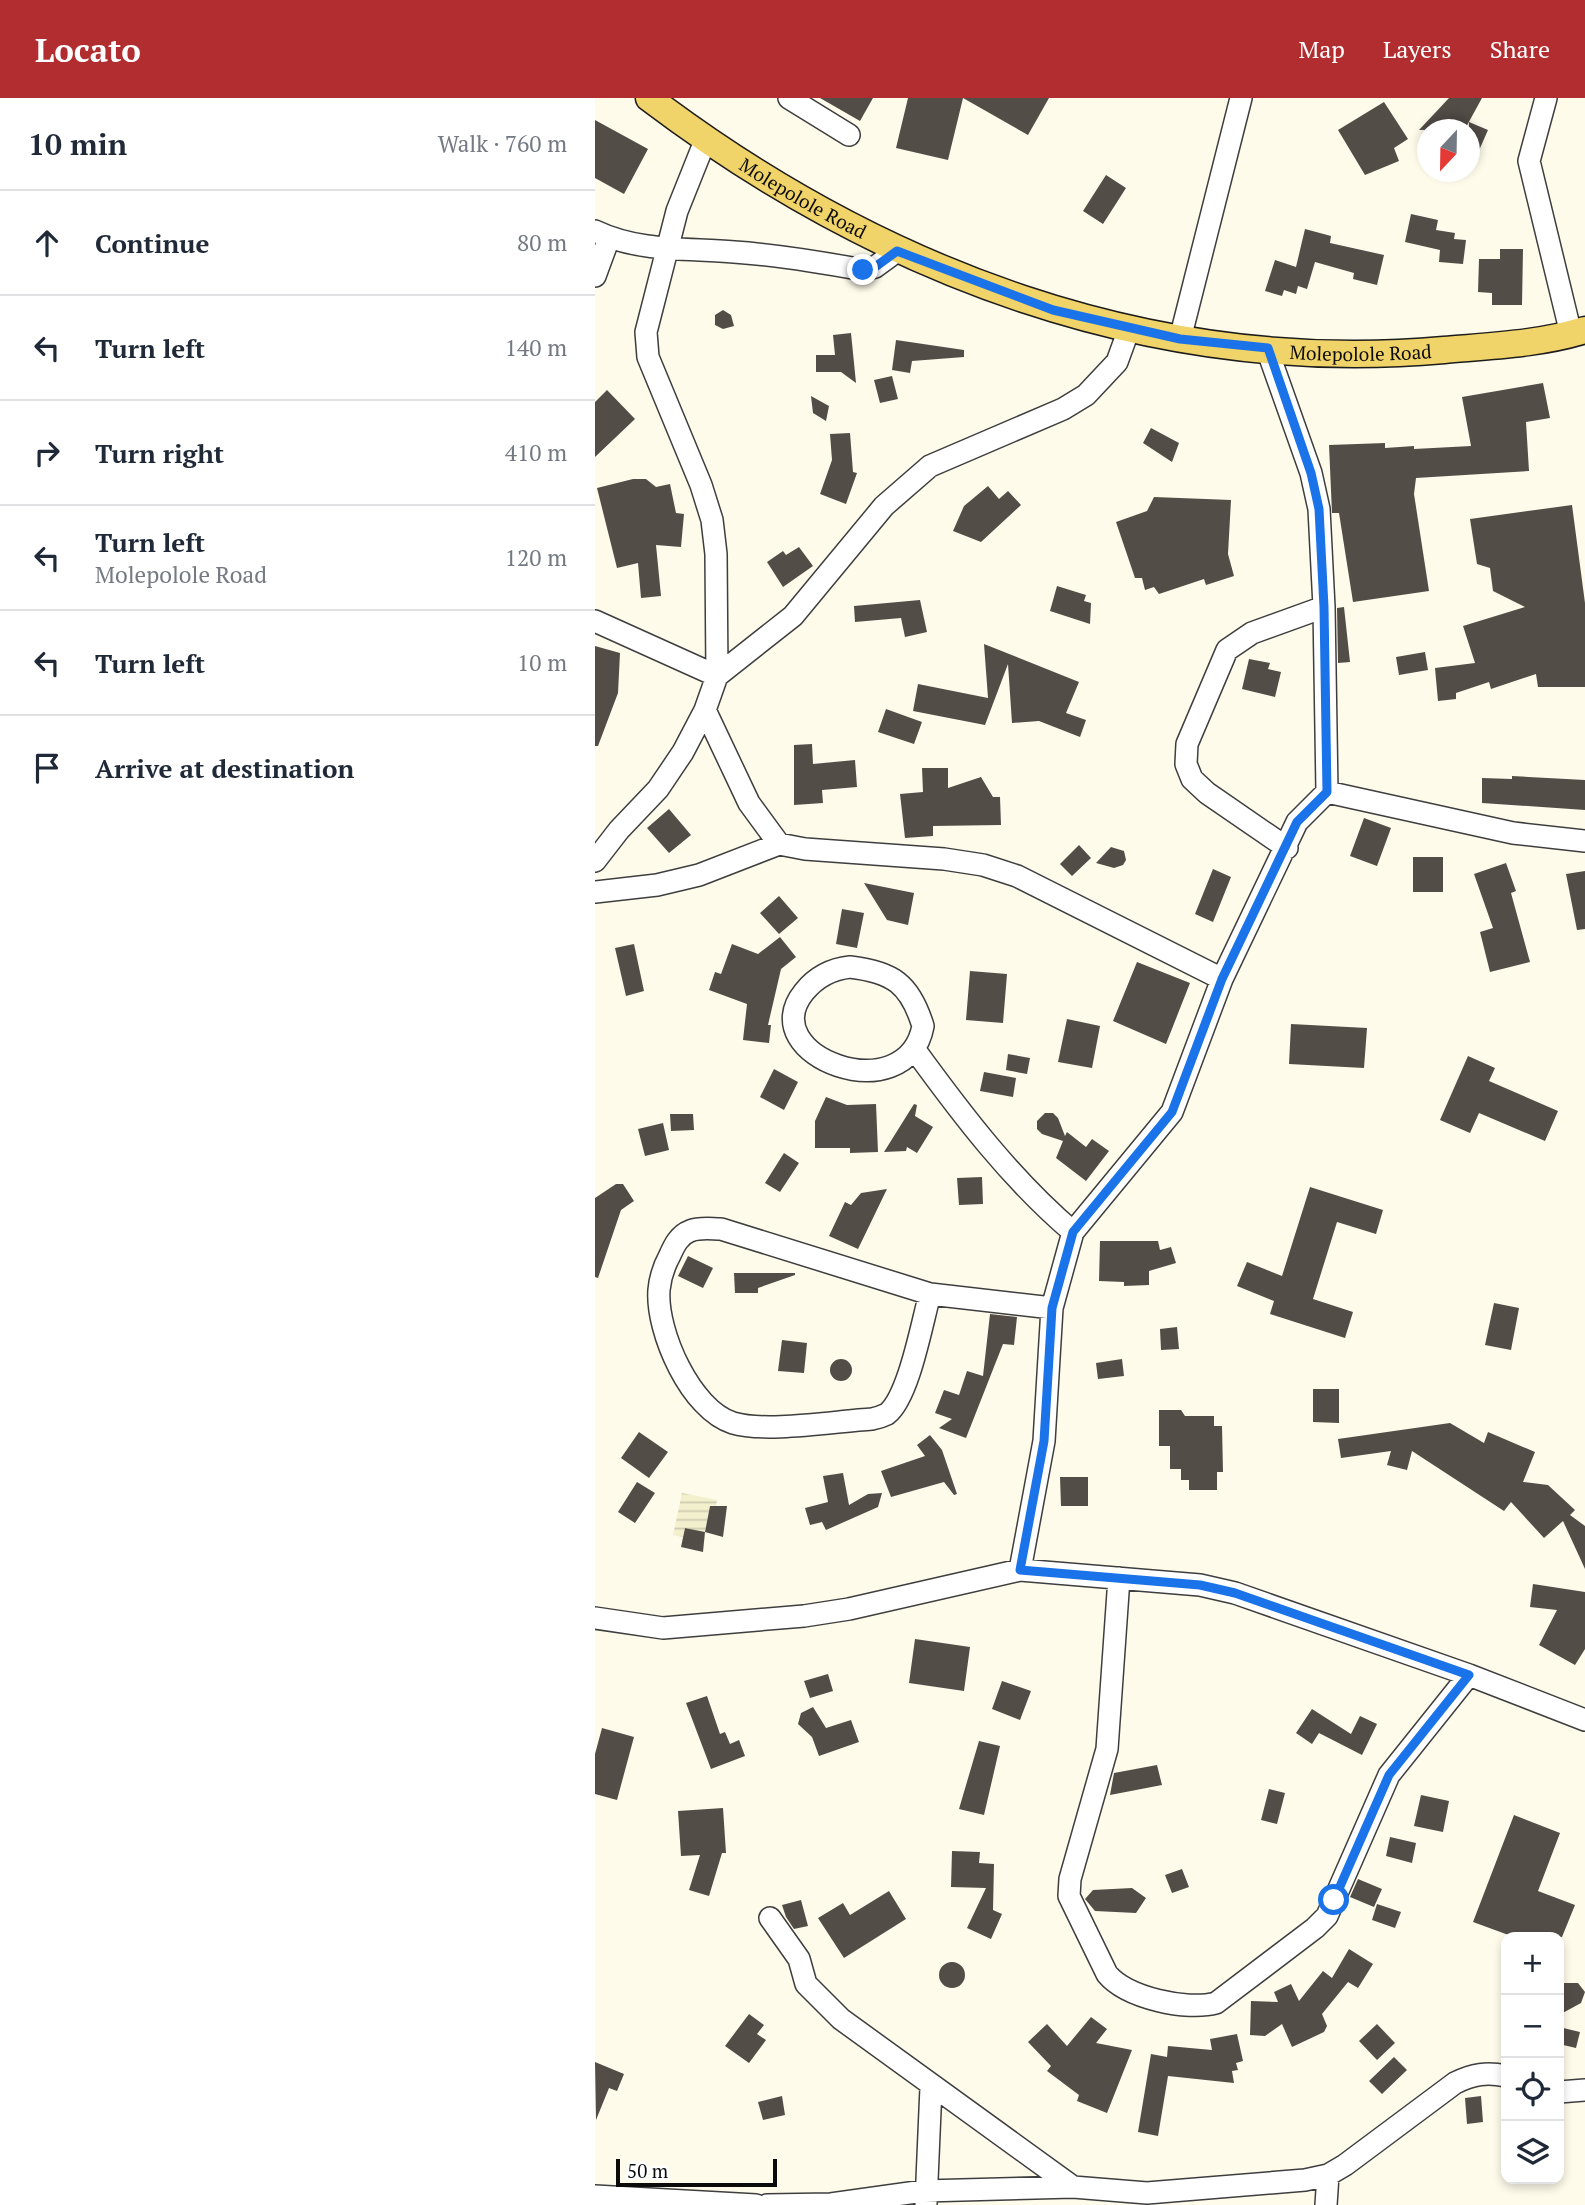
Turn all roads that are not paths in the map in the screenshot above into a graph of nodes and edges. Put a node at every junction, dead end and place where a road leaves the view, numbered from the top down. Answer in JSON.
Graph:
{"nodes":[{"id":1,"x":649,"y":98,"type":"edge"},
{"id":2,"x":789,"y":98,"type":"edge"},
{"id":3,"x":1241,"y":98,"type":"edge"},
{"id":4,"x":1546,"y":98,"type":"edge"},
{"id":5,"x":849,"y":135,"type":"dead end"},
{"id":6,"x":705,"y":141,"type":"junction"},
{"id":7,"x":602,"y":234,"type":"edge"},
{"id":8,"x":667,"y":250,"type":"junction"},
{"id":9,"x":897,"y":251,"type":"junction"},
{"id":10,"x":595,"y":276,"type":"edge"},
{"id":11,"x":1129,"y":329,"type":"junction"},
{"id":12,"x":1578,"y":332,"type":"edge"},
{"id":13,"x":1180,"y":339,"type":"junction"},
{"id":14,"x":1268,"y":348,"type":"junction"},
{"id":15,"x":1324,"y":607,"type":"junction"},
{"id":16,"x":595,"y":621,"type":"edge"},
{"id":17,"x":717,"y":676,"type":"junction"},
{"id":18,"x":705,"y":710,"type":"junction"},
{"id":19,"x":1327,"y":792,"type":"junction"},
{"id":20,"x":1585,"y":841,"type":"edge"},
{"id":21,"x":779,"y":844,"type":"junction"},
{"id":22,"x":1287,"y":848,"type":"junction"},
{"id":23,"x":595,"y":861,"type":"edge"},
{"id":24,"x":595,"y":892,"type":"edge"},
{"id":25,"x":1222,"y":979,"type":"junction"},
{"id":26,"x":915,"y":1050,"type":"junction"},
{"id":27,"x":1073,"y":1232,"type":"junction"},
{"id":28,"x":930,"y":1294,"type":"junction"},
{"id":29,"x":1052,"y":1308,"type":"junction"},
{"id":30,"x":1020,"y":1570,"type":"junction"},
{"id":31,"x":1119,"y":1578,"type":"junction"},
{"id":32,"x":595,"y":1603,"type":"edge"},
{"id":33,"x":595,"y":1618,"type":"edge"},
{"id":34,"x":683,"y":1627,"type":"junction"},
{"id":35,"x":1469,"y":1675,"type":"junction"},
{"id":36,"x":1585,"y":1720,"type":"edge"},
{"id":37,"x":770,"y":1918,"type":"dead end"},
{"id":38,"x":1501,"y":2075,"type":"edge"},
{"id":39,"x":931,"y":2087,"type":"junction"},
{"id":40,"x":1585,"y":2090,"type":"edge"},
{"id":41,"x":1564,"y":2092,"type":"edge"},
{"id":42,"x":1328,"y":2175,"type":"junction"},
{"id":43,"x":1073,"y":2187,"type":"junction"},
{"id":44,"x":595,"y":2196,"type":"edge"},
{"id":45,"x":925,"y":2198,"type":"edge"},
{"id":46,"x":756,"y":2205,"type":"edge"},
{"id":47,"x":767,"y":2205,"type":"edge"},
{"id":48,"x":1326,"y":2205,"type":"edge"}],
"edges":[{"from":1,"to":6,"type":"main road","name":"Molepolole Road"},
{"from":2,"to":5,"type":"street"},
{"from":3,"to":13,"type":"street"},
{"from":4,"to":12,"type":"street"},
{"from":6,"to":8,"type":"street"},
{"from":6,"to":9,"type":"main road","name":"Molepolole Road"},
{"from":7,"to":8,"type":"street"},
{"from":7,"to":10,"type":"street"},
{"from":8,"to":9,"type":"street"},
{"from":8,"to":17,"type":"street"},
{"from":9,"to":11,"type":"main road","name":"Molepolole Road"},
{"from":11,"to":13,"type":"main road","name":"Molepolole Road"},
{"from":11,"to":17,"type":"street"},
{"from":12,"to":14,"type":"main road","name":"Molepolole Road"},
{"from":13,"to":14,"type":"main road","name":"Molepolole Road"},
{"from":14,"to":15,"type":"street"},
{"from":15,"to":19,"type":"street"},
{"from":15,"to":22,"type":"street"},
{"from":16,"to":17,"type":"street"},
{"from":17,"to":18,"type":"street"},
{"from":18,"to":21,"type":"street"},
{"from":18,"to":23,"type":"street"},
{"from":19,"to":20,"type":"street"},
{"from":19,"to":22,"type":"street"},
{"from":21,"to":24,"type":"street"},
{"from":21,"to":25,"type":"street"},
{"from":22,"to":25,"type":"street"},
{"from":25,"to":27,"type":"street"},
{"from":26,"to":26,"type":"street"},
{"from":26,"to":27,"type":"street"},
{"from":27,"to":29,"type":"street"},
{"from":28,"to":28,"type":"street"},
{"from":28,"to":29,"type":"street"},
{"from":29,"to":30,"type":"street"},
{"from":30,"to":31,"type":"street"},
{"from":30,"to":34,"type":"street"},
{"from":31,"to":35,"type":"street"},
{"from":31,"to":35,"type":"street"},
{"from":32,"to":34,"type":"street"},
{"from":33,"to":34,"type":"street"},
{"from":35,"to":36,"type":"street"},
{"from":37,"to":39,"type":"street"},
{"from":38,"to":42,"type":"street"},
{"from":39,"to":43,"type":"street"},
{"from":39,"to":45,"type":"street"},
{"from":40,"to":41,"type":"street"},
{"from":42,"to":43,"type":"street"},
{"from":42,"to":48,"type":"street"},
{"from":43,"to":45,"type":"street"},
{"from":44,"to":46,"type":"street"},
{"from":45,"to":47,"type":"street"}]}
